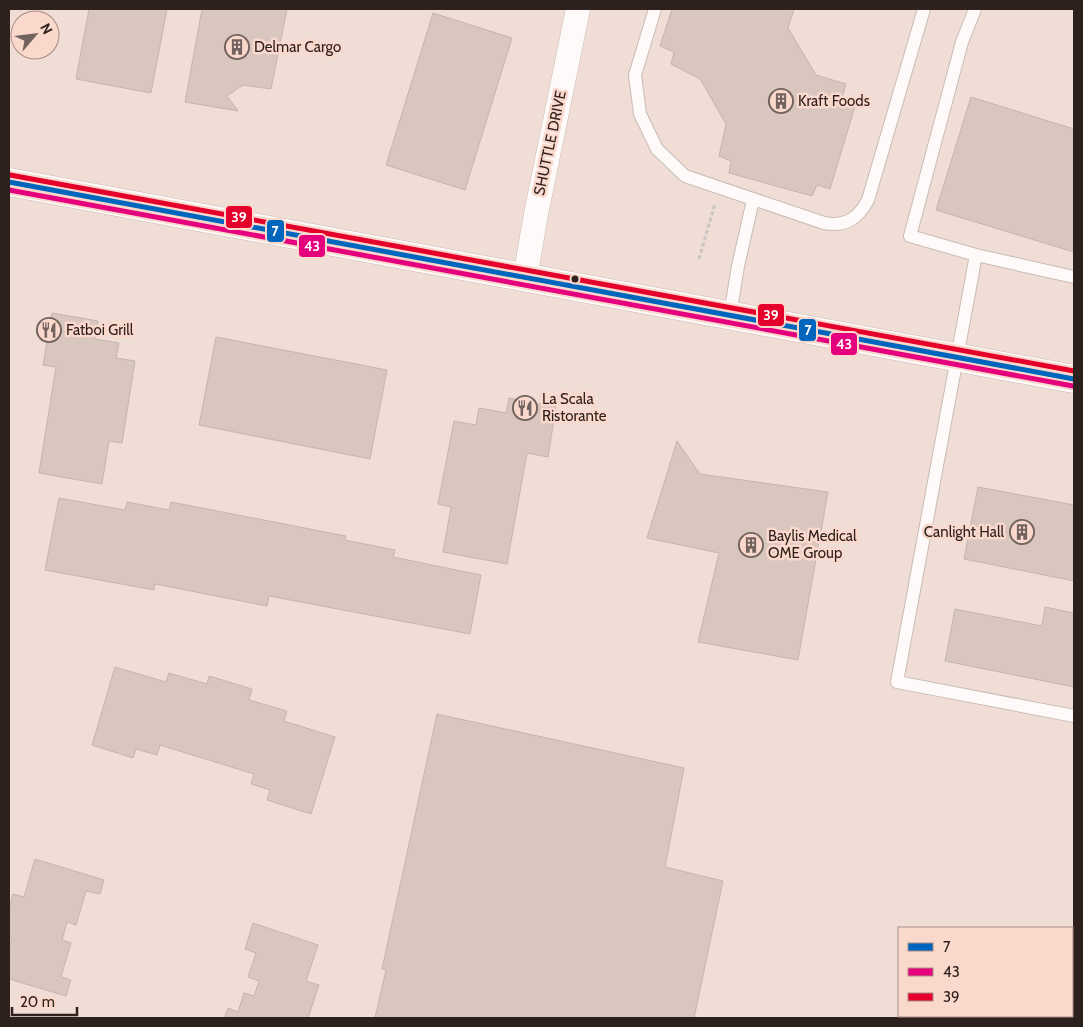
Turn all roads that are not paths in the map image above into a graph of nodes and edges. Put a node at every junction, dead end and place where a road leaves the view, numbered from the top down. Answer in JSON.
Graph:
{"nodes":[{"id":1,"x":578,"y":9,"type":"edge"},
{"id":2,"x":655,"y":9,"type":"edge"},
{"id":3,"x":924,"y":9,"type":"edge"},
{"id":4,"x":975,"y":9,"type":"edge"},
{"id":5,"x":9,"y":182,"type":"edge"},
{"id":6,"x":753,"y":200,"type":"junction"},
{"id":7,"x":976,"y":256,"type":"junction"},
{"id":8,"x":1074,"y":277,"type":"edge"},
{"id":9,"x":525,"y":278,"type":"junction"},
{"id":10,"x":730,"y":315,"type":"junction"},
{"id":11,"x":957,"y":357,"type":"junction"},
{"id":12,"x":1074,"y":379,"type":"edge"},
{"id":13,"x":1074,"y":716,"type":"edge"}],
"edges":[{"from":1,"to":9,"type":"street","name":"SHUTTLE DRIVE"},
{"from":2,"to":6,"type":"lane"},
{"from":3,"to":6,"type":"lane"},
{"from":4,"to":7,"type":"lane"},
{"from":5,"to":9,"type":"street"},
{"from":6,"to":10,"type":"lane"},
{"from":7,"to":8,"type":"lane"},
{"from":7,"to":11,"type":"lane"},
{"from":9,"to":10,"type":"street"},
{"from":10,"to":11,"type":"street"},
{"from":11,"to":12,"type":"street"},
{"from":11,"to":13,"type":"lane"}]}
